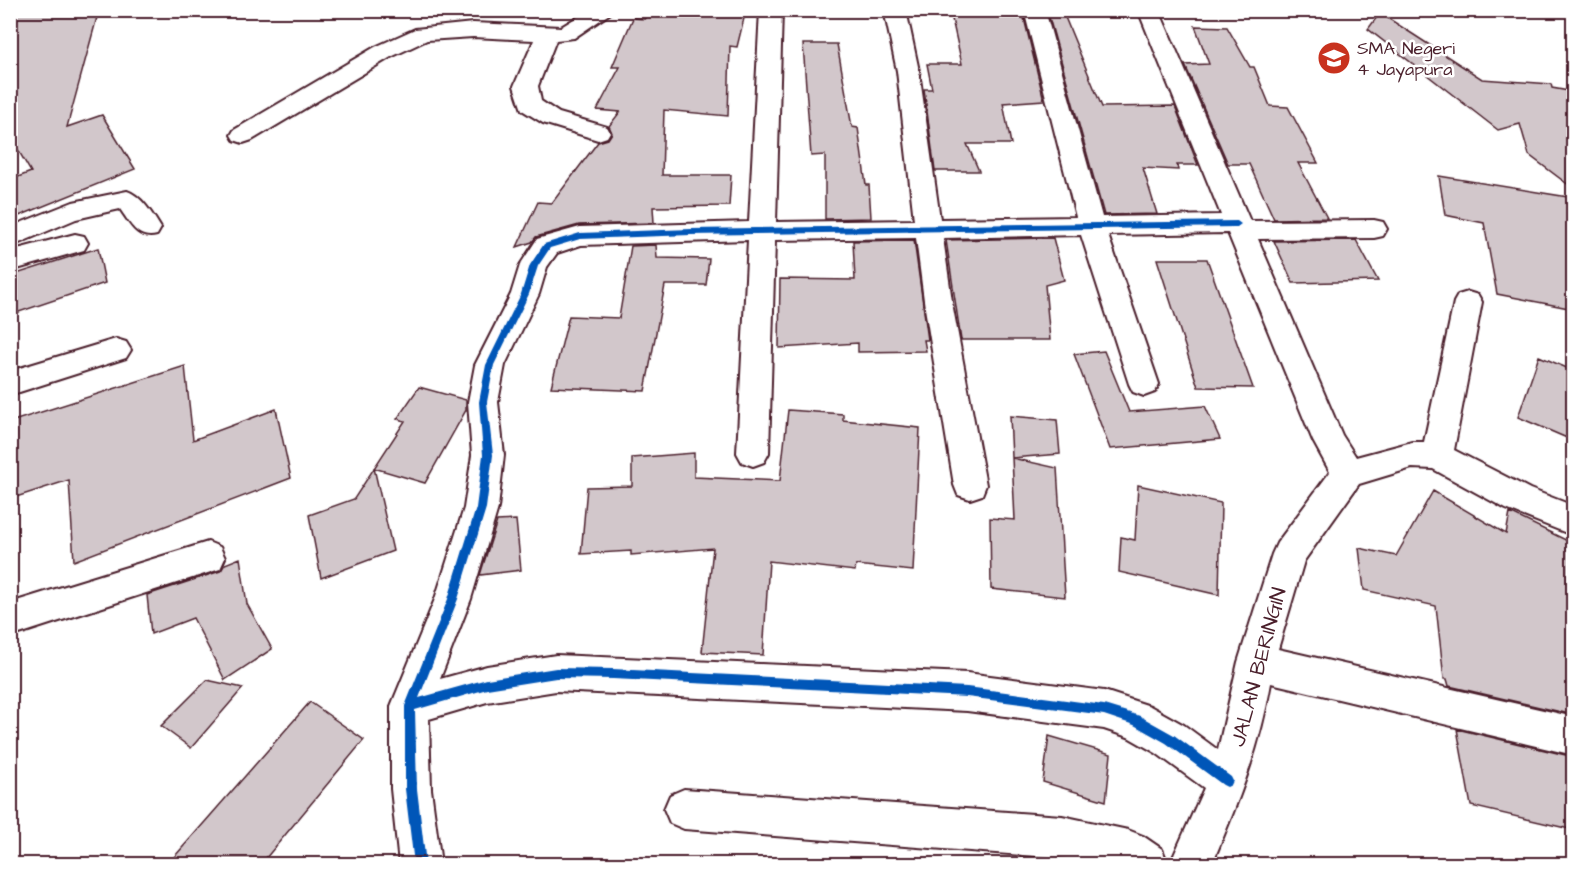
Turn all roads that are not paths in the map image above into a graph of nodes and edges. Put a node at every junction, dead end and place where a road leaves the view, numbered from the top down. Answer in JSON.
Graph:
{"nodes":[{"id":1,"x":605,"y":10,"type":"edge"},
{"id":2,"x":771,"y":10,"type":"edge"},
{"id":3,"x":895,"y":10,"type":"edge"},
{"id":4,"x":1034,"y":10,"type":"edge"},
{"id":5,"x":1148,"y":10,"type":"edge"},
{"id":6,"x":547,"y":34,"type":"junction"},
{"id":7,"x":598,"y":132,"type":"dead end"},
{"id":8,"x":243,"y":135,"type":"dead end"},
{"id":9,"x":930,"y":227,"type":"junction"},
{"id":10,"x":1238,"y":227,"type":"junction"},
{"id":11,"x":148,"y":228,"type":"dead end"},
{"id":12,"x":1092,"y":228,"type":"junction"},
{"id":13,"x":1374,"y":229,"type":"dead end"},
{"id":14,"x":763,"y":232,"type":"junction"},
{"id":15,"x":10,"y":238,"type":"edge"},
{"id":16,"x":75,"y":243,"type":"dead end"},
{"id":17,"x":10,"y":261,"type":"edge"},
{"id":18,"x":1468,"y":302,"type":"dead end"},
{"id":19,"x":116,"y":350,"type":"dead end"},
{"id":20,"x":10,"y":383,"type":"edge"},
{"id":21,"x":1144,"y":384,"type":"dead end"},
{"id":22,"x":753,"y":453,"type":"dead end"},
{"id":23,"x":1437,"y":456,"type":"junction"},
{"id":24,"x":1347,"y":470,"type":"junction"},
{"id":25,"x":970,"y":485,"type":"dead end"},
{"id":26,"x":1574,"y":521,"type":"edge"},
{"id":27,"x":208,"y":558,"type":"dead end"},
{"id":28,"x":10,"y":620,"type":"edge"},
{"id":29,"x":1256,"y":662,"type":"junction"},
{"id":30,"x":410,"y":706,"type":"junction"},
{"id":31,"x":1574,"y":736,"type":"edge"},
{"id":32,"x":1218,"y":774,"type":"junction"},
{"id":33,"x":684,"y":809,"type":"dead end"},
{"id":34,"x":1137,"y":857,"type":"edge"},
{"id":35,"x":420,"y":864,"type":"edge"},
{"id":36,"x":1191,"y":864,"type":"edge"}],
"edges":[{"from":1,"to":6,"type":"street"},
{"from":2,"to":14,"type":"street"},
{"from":3,"to":9,"type":"street"},
{"from":4,"to":12,"type":"street"},
{"from":5,"to":10,"type":"street"},
{"from":6,"to":7,"type":"street"},
{"from":6,"to":8,"type":"street"},
{"from":9,"to":12,"type":"street"},
{"from":9,"to":14,"type":"street"},
{"from":9,"to":25,"type":"street"},
{"from":10,"to":12,"type":"street"},
{"from":10,"to":13,"type":"street"},
{"from":10,"to":24,"type":"street"},
{"from":11,"to":15,"type":"street"},
{"from":12,"to":21,"type":"street"},
{"from":14,"to":22,"type":"street"},
{"from":14,"to":30,"type":"street"},
{"from":16,"to":17,"type":"street"},
{"from":18,"to":23,"type":"street"},
{"from":19,"to":20,"type":"street"},
{"from":23,"to":24,"type":"street"},
{"from":23,"to":26,"type":"street"},
{"from":24,"to":29,"type":"street","name":"JALAN BERINGIN"},
{"from":27,"to":28,"type":"street"},
{"from":29,"to":31,"type":"street"},
{"from":29,"to":32,"type":"street","name":"JALAN BERINGIN"},
{"from":30,"to":32,"type":"street"},
{"from":30,"to":35,"type":"street"},
{"from":32,"to":36,"type":"street","name":"JALAN BERINGIN"},
{"from":33,"to":34,"type":"street"}]}
